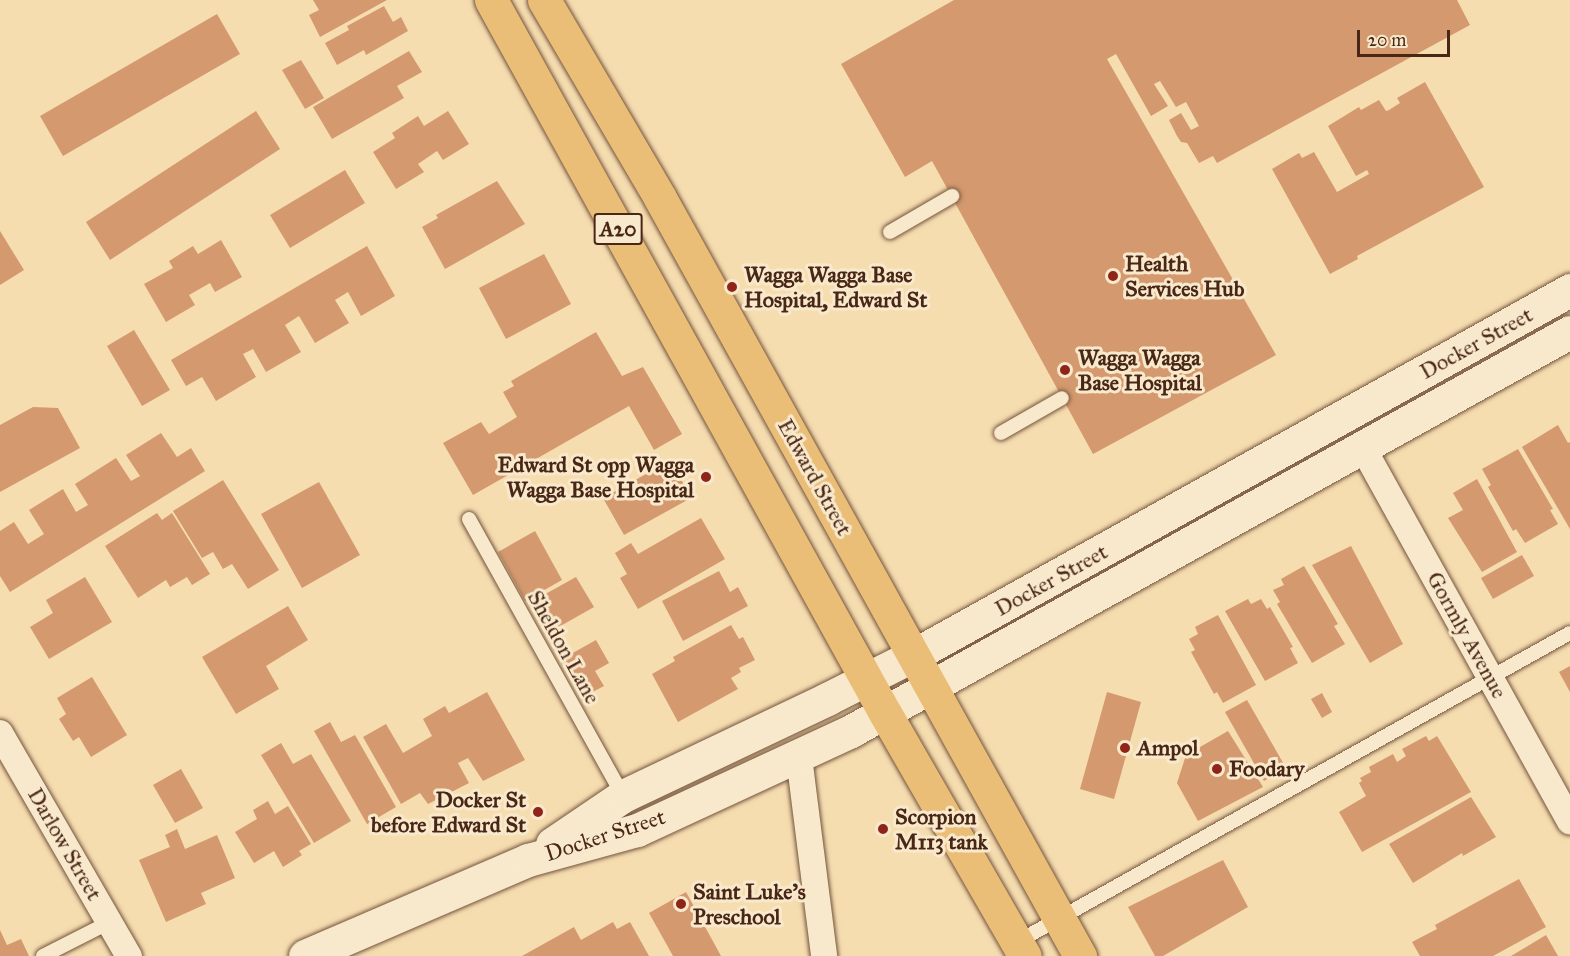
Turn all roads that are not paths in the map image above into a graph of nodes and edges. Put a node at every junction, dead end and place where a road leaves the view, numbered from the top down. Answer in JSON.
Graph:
{"nodes":[{"id":1,"x":544,"y":0,"type":"edge"},
{"id":2,"x":496,"y":2,"type":"edge"},
{"id":3,"x":952,"y":196,"type":"dead end"},
{"id":4,"x":890,"y":232,"type":"dead end"},
{"id":5,"x":1570,"y":290,"type":"edge"},
{"id":6,"x":1570,"y":332,"type":"edge"},
{"id":7,"x":1062,"y":398,"type":"dead end"},
{"id":8,"x":1001,"y":433,"type":"dead end"},
{"id":9,"x":1363,"y":448,"type":"junction"},
{"id":10,"x":469,"y":519,"type":"dead end"},
{"id":11,"x":1570,"y":633,"type":"edge"},
{"id":12,"x":914,"y":655,"type":"junction"},
{"id":13,"x":1491,"y":677,"type":"junction"},
{"id":14,"x":866,"y":679,"type":"junction"},
{"id":15,"x":932,"y":688,"type":"junction"},
{"id":16,"x":885,"y":713,"type":"junction"},
{"id":17,"x":0,"y":733,"type":"edge"},
{"id":18,"x":799,"y":757,"type":"junction"},
{"id":19,"x":623,"y":796,"type":"junction"},
{"id":20,"x":1570,"y":822,"type":"edge"},
{"id":21,"x":528,"y":860,"type":"junction"},
{"id":22,"x":1059,"y":918,"type":"junction"},
{"id":23,"x":110,"y":922,"type":"junction"},
{"id":24,"x":1021,"y":949,"type":"edge"},
{"id":25,"x":43,"y":956,"type":"edge"},
{"id":26,"x":129,"y":956,"type":"edge"},
{"id":27,"x":305,"y":956,"type":"edge"},
{"id":28,"x":824,"y":956,"type":"edge"},
{"id":29,"x":1080,"y":956,"type":"edge"}],
"edges":[{"from":1,"to":12,"type":"highway","name":"Edward Street","number":"A20"},
{"from":2,"to":14,"type":"highway","number":"A20"},
{"from":3,"to":4,"type":"lane"},
{"from":5,"to":12,"type":"main road","name":"Docker Street"},
{"from":6,"to":9,"type":"main road","name":"Docker Street"},
{"from":7,"to":8,"type":"lane"},
{"from":9,"to":13,"type":"street","name":"Gormly Avenue"},
{"from":9,"to":15,"type":"main road","name":"Docker Street"},
{"from":10,"to":19,"type":"lane","name":"Sheldon Lane"},
{"from":11,"to":13,"type":"lane"},
{"from":12,"to":14,"type":"main road","name":"Docker Street"},
{"from":12,"to":15,"type":"highway","name":"Edward Street","number":"A20"},
{"from":13,"to":20,"type":"street","name":"Gormly Avenue"},
{"from":13,"to":22,"type":"lane"},
{"from":14,"to":16,"type":"highway","number":"A20"},
{"from":14,"to":19,"type":"main road","name":"Docker Street"},
{"from":15,"to":16,"type":"main road","name":"Docker Street"},
{"from":15,"to":22,"type":"highway","name":"Edward Street","number":"A20"},
{"from":16,"to":18,"type":"main road","name":"Docker Street"},
{"from":16,"to":24,"type":"highway","number":"A20"},
{"from":17,"to":23,"type":"street","name":"Darlow Street"},
{"from":18,"to":21,"type":"main road","name":"Docker Street"},
{"from":18,"to":28,"type":"street"},
{"from":19,"to":21,"type":"main road","name":"Docker Street"},
{"from":21,"to":27,"type":"main road","name":"Docker Street"},
{"from":22,"to":24,"type":"lane"},
{"from":22,"to":29,"type":"highway","name":"Edward Street","number":"A20"},
{"from":23,"to":25,"type":"lane"},
{"from":23,"to":26,"type":"street","name":"Darlow Street"}]}
